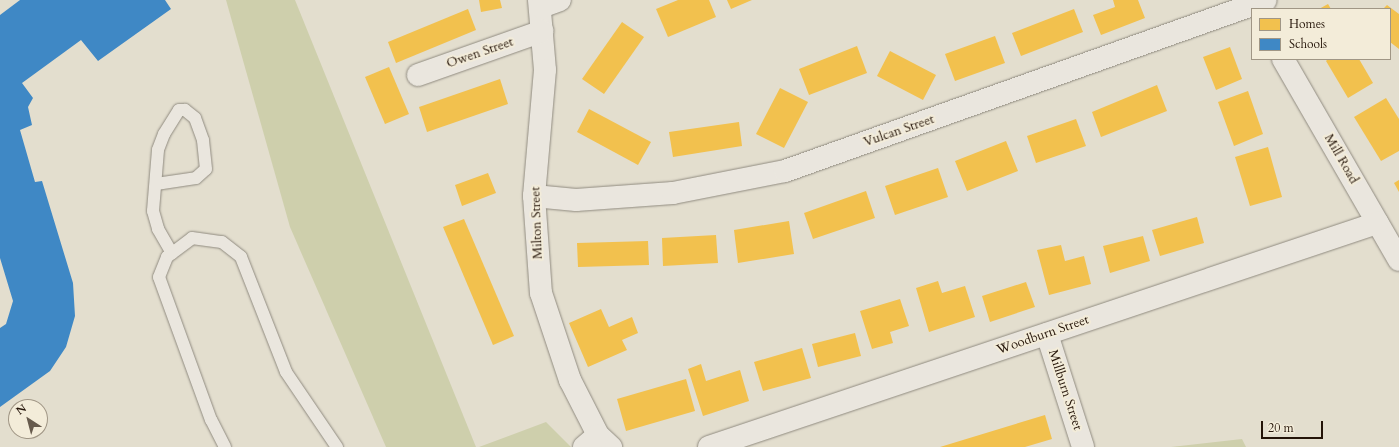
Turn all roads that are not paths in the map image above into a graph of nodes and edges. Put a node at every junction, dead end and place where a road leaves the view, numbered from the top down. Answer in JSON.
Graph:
{"nodes":[{"id":1,"x":546,"y":2,"type":"edge"},
{"id":2,"x":1255,"y":4,"type":"edge"},
{"id":3,"x":542,"y":31,"type":"junction"},
{"id":4,"x":1284,"y":60,"type":"edge"},
{"id":5,"x":418,"y":75,"type":"dead end"},
{"id":6,"x":156,"y":184,"type":"junction"},
{"id":7,"x":534,"y":196,"type":"junction"},
{"id":8,"x":1377,"y":223,"type":"junction"},
{"id":9,"x":172,"y":253,"type":"junction"},
{"id":10,"x":1399,"y":260,"type":"edge"},
{"id":11,"x":1047,"y":334,"type":"junction"},
{"id":12,"x":598,"y":443,"type":"edge"},
{"id":13,"x":225,"y":447,"type":"edge"},
{"id":14,"x":337,"y":447,"type":"edge"},
{"id":15,"x":709,"y":447,"type":"edge"},
{"id":16,"x":1083,"y":447,"type":"edge"}],
"edges":[{"from":1,"to":3,"type":"street","name":"Milton Street"},
{"from":2,"to":7,"type":"street","name":"Vulcan Street"},
{"from":3,"to":5,"type":"street","name":"Owen Street"},
{"from":3,"to":7,"type":"street","name":"Milton Street"},
{"from":4,"to":8,"type":"street","name":"Mill Road"},
{"from":6,"to":6,"type":"lane"},
{"from":6,"to":9,"type":"lane"},
{"from":7,"to":12,"type":"street","name":"Milton Street"},
{"from":8,"to":10,"type":"street","name":"Mill Road"},
{"from":8,"to":11,"type":"street","name":"Woodburn Street"},
{"from":9,"to":13,"type":"lane"},
{"from":9,"to":14,"type":"lane"},
{"from":11,"to":15,"type":"street","name":"Woodburn Street"},
{"from":11,"to":16,"type":"street","name":"Millburn Street"}]}
